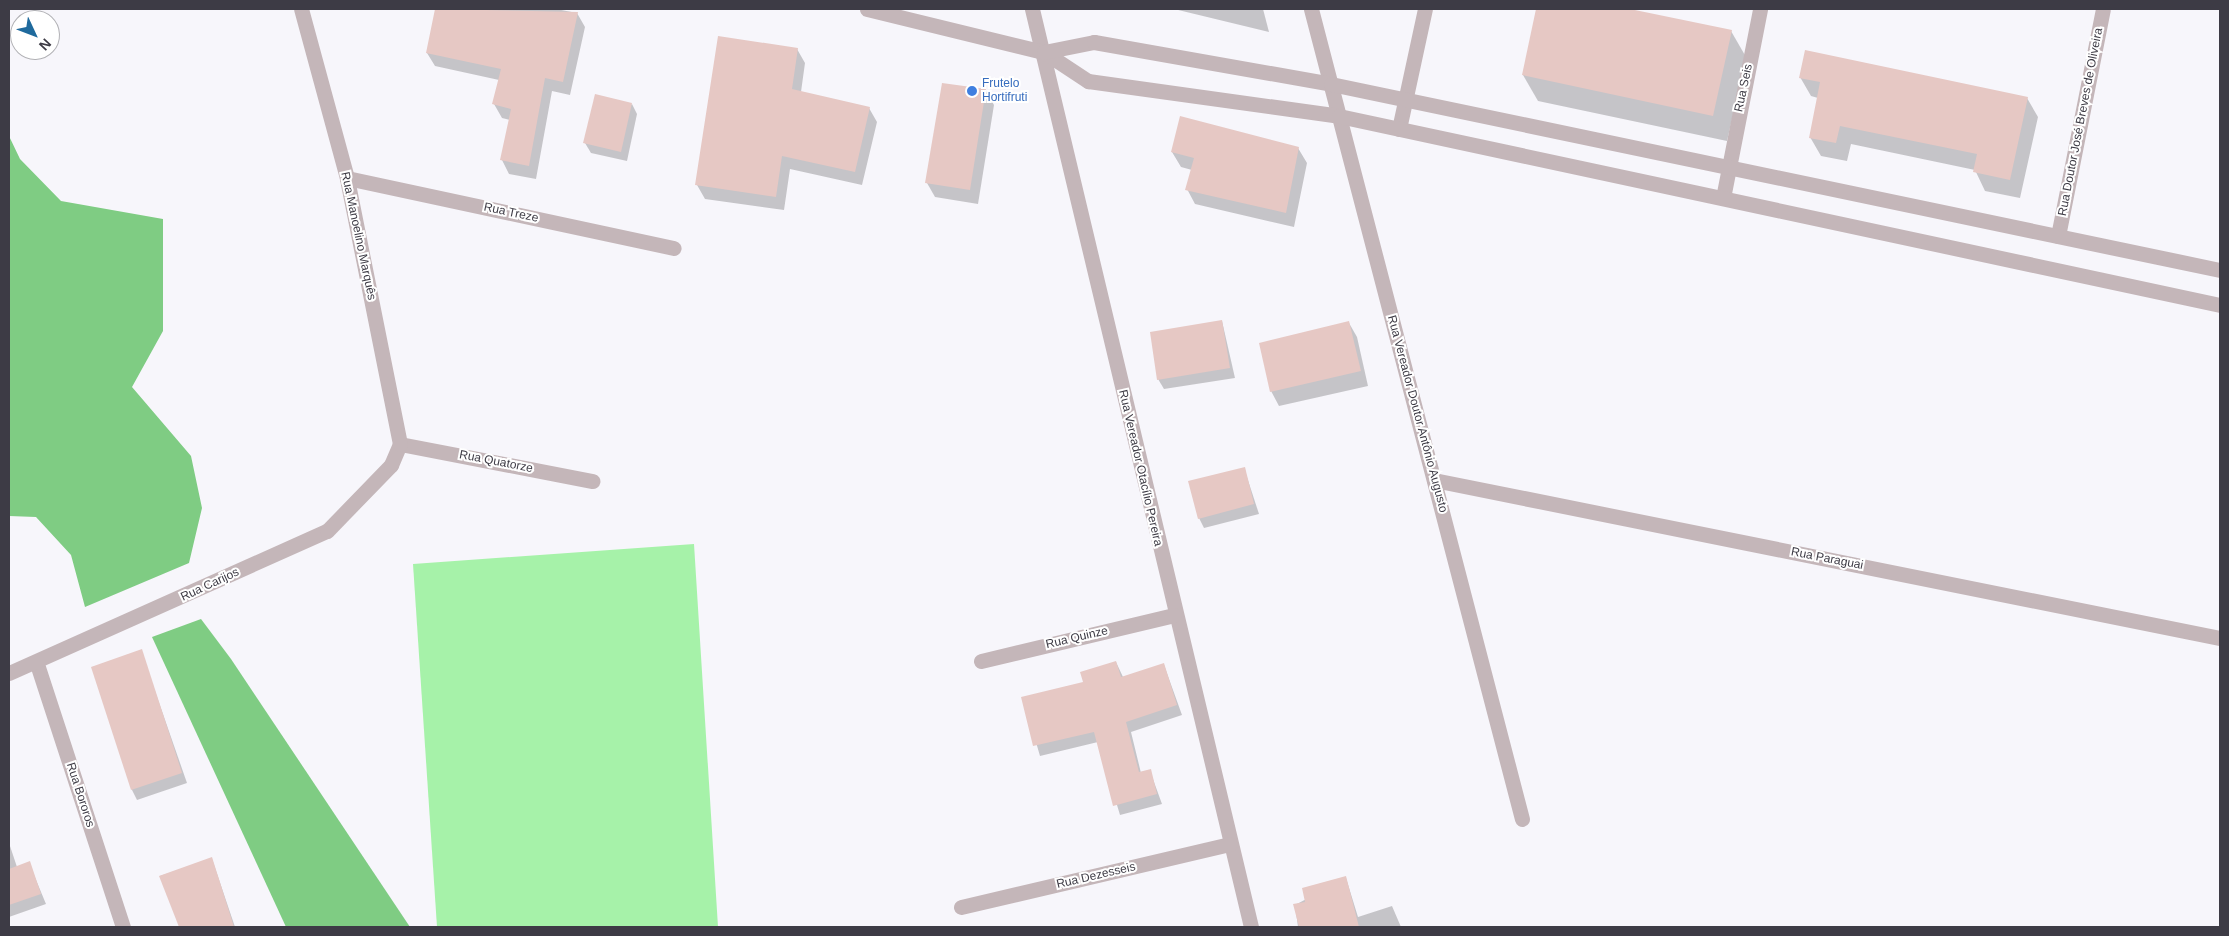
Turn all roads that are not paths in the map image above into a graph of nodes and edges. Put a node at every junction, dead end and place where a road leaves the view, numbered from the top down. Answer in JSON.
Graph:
{"nodes":[{"id":1,"x":301,"y":9,"type":"edge"},
{"id":2,"x":1032,"y":9,"type":"edge"},
{"id":3,"x":1311,"y":9,"type":"edge"},
{"id":4,"x":1425,"y":9,"type":"edge"},
{"id":5,"x":1760,"y":9,"type":"edge"},
{"id":6,"x":2104,"y":9,"type":"edge"},
{"id":7,"x":877,"y":10,"type":"edge"},
{"id":8,"x":1044,"y":52,"type":"junction"},
{"id":9,"x":1330,"y":84,"type":"junction"},
{"id":10,"x":1406,"y":103,"type":"junction"},
{"id":11,"x":1339,"y":116,"type":"junction"},
{"id":12,"x":1399,"y":129,"type":"junction"},
{"id":13,"x":1728,"y":166,"type":"junction"},
{"id":14,"x":347,"y":178,"type":"junction"},
{"id":15,"x":1723,"y":198,"type":"junction"},
{"id":16,"x":2058,"y":236,"type":"junction"},
{"id":17,"x":674,"y":248,"type":"dead end"},
{"id":18,"x":2220,"y":270,"type":"edge"},
{"id":19,"x":2220,"y":305,"type":"edge"},
{"id":20,"x":400,"y":444,"type":"junction"},
{"id":21,"x":592,"y":480,"type":"dead end"},
{"id":22,"x":1434,"y":480,"type":"junction"},
{"id":23,"x":1174,"y":615,"type":"junction"},
{"id":24,"x":2220,"y":638,"type":"edge"},
{"id":25,"x":981,"y":661,"type":"dead end"},
{"id":26,"x":37,"y":664,"type":"junction"},
{"id":27,"x":9,"y":673,"type":"edge"},
{"id":28,"x":1522,"y":819,"type":"dead end"},
{"id":29,"x":1230,"y":844,"type":"junction"},
{"id":30,"x":961,"y":907,"type":"dead end"},
{"id":31,"x":123,"y":927,"type":"edge"},
{"id":32,"x":1251,"y":927,"type":"edge"}],
"edges":[{"from":1,"to":14,"type":"street","name":"Rua Manoelino Marquês"},
{"from":2,"to":8,"type":"street","name":"Rua Vereador Otacílio Pereira"},
{"from":3,"to":9,"type":"street","name":"Rua Vereador Doutor Antônio Augusto"},
{"from":4,"to":10,"type":"street"},
{"from":5,"to":13,"type":"street","name":"Rua Seis"},
{"from":6,"to":16,"type":"street","name":"Rua Doutor José Breves de Oliveira"},
{"from":7,"to":8,"type":"street"},
{"from":8,"to":9,"type":"street"},
{"from":8,"to":11,"type":"street"},
{"from":8,"to":23,"type":"street","name":"Rua Vereador Otacílio Pereira"},
{"from":9,"to":10,"type":"street"},
{"from":9,"to":11,"type":"street","name":"Rua Vereador Doutor Antônio Augusto"},
{"from":10,"to":12,"type":"street"},
{"from":10,"to":13,"type":"street"},
{"from":11,"to":12,"type":"street"},
{"from":11,"to":22,"type":"street","name":"Rua Vereador Doutor Antônio Augusto"},
{"from":12,"to":15,"type":"street"},
{"from":13,"to":15,"type":"street","name":"Rua Seis"},
{"from":13,"to":16,"type":"street"},
{"from":14,"to":17,"type":"street","name":"Rua Treze"},
{"from":14,"to":20,"type":"street","name":"Rua Manoelino Marquês"},
{"from":15,"to":19,"type":"street"},
{"from":16,"to":18,"type":"street"},
{"from":20,"to":21,"type":"street","name":"Rua Quatorze"},
{"from":20,"to":26,"type":"street","name":"Rua Carijos"},
{"from":22,"to":24,"type":"street","name":"Rua Paraguai"},
{"from":22,"to":28,"type":"street","name":"Rua Vereador Doutor Antônio Augusto"},
{"from":23,"to":25,"type":"street","name":"Rua Quinze"},
{"from":23,"to":29,"type":"street","name":"Rua Vereador Otacílio Pereira"},
{"from":26,"to":27,"type":"street","name":"Rua Carijos"},
{"from":26,"to":31,"type":"street","name":"Rua Bororos"},
{"from":29,"to":30,"type":"street","name":"Rua Dezesseis"},
{"from":29,"to":32,"type":"street","name":"Rua Vereador Otacílio Pereira"}]}
